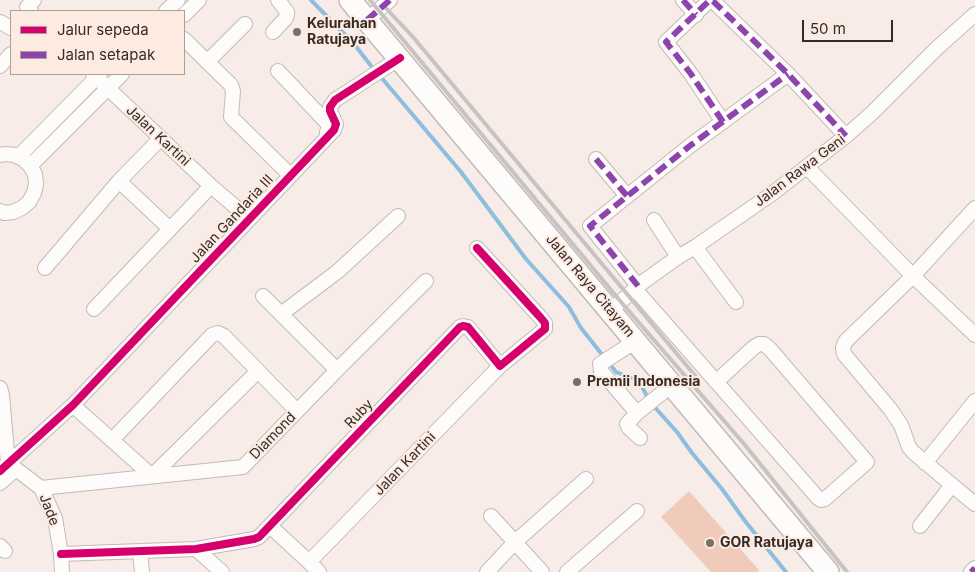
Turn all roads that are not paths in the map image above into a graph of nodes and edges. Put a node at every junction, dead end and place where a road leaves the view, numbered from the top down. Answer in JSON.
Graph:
{"nodes":[{"id":1,"x":178,"y":0,"type":"edge"},
{"id":2,"x":199,"y":0,"type":"edge"},
{"id":3,"x":278,"y":0,"type":"edge"},
{"id":4,"x":350,"y":0,"type":"edge"},
{"id":5,"x":389,"y":0,"type":"edge"},
{"id":6,"x":683,"y":0,"type":"edge"},
{"id":7,"x":167,"y":10,"type":"edge"},
{"id":8,"x":185,"y":14,"type":"edge"},
{"id":9,"x":975,"y":14,"type":"edge"},
{"id":10,"x":696,"y":15,"type":"junction"},
{"id":11,"x":367,"y":20,"type":"junction"},
{"id":12,"x":245,"y":24,"type":"dead end"},
{"id":13,"x":273,"y":32,"type":"dead end"},
{"id":14,"x":185,"y":40,"type":"edge"},
{"id":15,"x":10,"y":55,"type":"edge"},
{"id":16,"x":207,"y":62,"type":"junction"},
{"id":17,"x":393,"y":63,"type":"junction"},
{"id":18,"x":0,"y":66,"type":"edge"},
{"id":19,"x":278,"y":71,"type":"dead end"},
{"id":20,"x":788,"y":74,"type":"junction"},
{"id":21,"x":96,"y":75,"type":"edge"},
{"id":22,"x":121,"y":75,"type":"edge"},
{"id":23,"x":108,"y":88,"type":"junction"},
{"id":24,"x":723,"y":122,"type":"junction"},
{"id":25,"x":846,"y":136,"type":"junction"},
{"id":26,"x":161,"y":138,"type":"junction"},
{"id":27,"x":0,"y":155,"type":"edge"},
{"id":28,"x":18,"y":157,"type":"junction"},
{"id":29,"x":596,"y":159,"type":"dead end"},
{"id":30,"x":30,"y":166,"type":"junction"},
{"id":31,"x":807,"y":167,"type":"junction"},
{"id":32,"x":286,"y":171,"type":"junction"},
{"id":33,"x":119,"y":181,"type":"junction"},
{"id":34,"x":211,"y":186,"type":"junction"},
{"id":35,"x":627,"y":196,"type":"junction"},
{"id":36,"x":975,"y":208,"type":"edge"},
{"id":37,"x":0,"y":212,"type":"edge"},
{"id":38,"x":398,"y":216,"type":"dead end"},
{"id":39,"x":654,"y":220,"type":"dead end"},
{"id":40,"x":170,"y":229,"type":"junction"},
{"id":41,"x":695,"y":247,"type":"junction"},
{"id":42,"x":478,"y":248,"type":"dead end"},
{"id":43,"x":678,"y":257,"type":"junction"},
{"id":44,"x":45,"y":268,"type":"dead end"},
{"id":45,"x":913,"y":276,"type":"junction"},
{"id":46,"x":426,"y":281,"type":"dead end"},
{"id":47,"x":636,"y":288,"type":"junction"},
{"id":48,"x":263,"y":296,"type":"dead end"},
{"id":49,"x":736,"y":302,"type":"dead end"},
{"id":50,"x":94,"y":309,"type":"dead end"},
{"id":51,"x":610,"y":311,"type":"junction"},
{"id":52,"x":281,"y":314,"type":"junction"},
{"id":53,"x":975,"y":334,"type":"edge"},
{"id":54,"x":628,"y":346,"type":"junction"},
{"id":55,"x":500,"y":366,"type":"junction"},
{"id":56,"x":337,"y":370,"type":"junction"},
{"id":57,"x":258,"y":371,"type":"junction"},
{"id":58,"x":716,"y":382,"type":"junction"},
{"id":59,"x":0,"y":388,"type":"edge"},
{"id":60,"x":666,"y":390,"type":"junction"},
{"id":61,"x":975,"y":401,"type":"edge"},
{"id":62,"x":75,"y":407,"type":"junction"},
{"id":63,"x":298,"y":410,"type":"junction"},
{"id":64,"x":641,"y":410,"type":"junction"},
{"id":65,"x":640,"y":438,"type":"dead end"},
{"id":66,"x":112,"y":439,"type":"junction"},
{"id":67,"x":925,"y":463,"type":"junction"},
{"id":68,"x":8,"y":467,"type":"edge"},
{"id":69,"x":152,"y":476,"type":"junction"},
{"id":70,"x":586,"y":479,"type":"dead end"},
{"id":71,"x":0,"y":483,"type":"edge"},
{"id":72,"x":952,"y":485,"type":"junction"},
{"id":73,"x":41,"y":488,"type":"junction"},
{"id":74,"x":975,"y":504,"type":"edge"},
{"id":75,"x":638,"y":511,"type":"dead end"},
{"id":76,"x":490,"y":516,"type":"dead end"},
{"id":77,"x":270,"y":526,"type":"junction"},
{"id":78,"x":920,"y":526,"type":"dead end"},
{"id":79,"x":515,"y":542,"type":"junction"},
{"id":80,"x":196,"y":549,"type":"junction"},
{"id":81,"x":140,"y":552,"type":"junction"},
{"id":82,"x":61,"y":554,"type":"junction"},
{"id":83,"x":314,"y":567,"type":"edge"},
{"id":84,"x":975,"y":568,"type":"edge"},
{"id":85,"x":62,"y":572,"type":"edge"},
{"id":86,"x":142,"y":572,"type":"edge"},
{"id":87,"x":222,"y":572,"type":"edge"},
{"id":88,"x":487,"y":572,"type":"edge"},
{"id":89,"x":542,"y":572,"type":"edge"},
{"id":90,"x":567,"y":572,"type":"edge"},
{"id":91,"x":828,"y":572,"type":"edge"},
{"id":92,"x":971,"y":572,"type":"edge"}],
"edges":[{"from":1,"to":7,"type":"street"},
{"from":2,"to":8,"type":"street"},
{"from":3,"to":13,"type":"street"},
{"from":4,"to":11,"type":"main road","name":"Jalan Raya Citayam"},
{"from":5,"to":11,"type":"street"},
{"from":6,"to":10,"type":"street"},
{"from":9,"to":25,"type":"street","name":"Jalan Rawa Geni"},
{"from":10,"to":20,"type":"street"},
{"from":10,"to":24,"type":"street"},
{"from":11,"to":17,"type":"main road","name":"Jalan Raya Citayam"},
{"from":12,"to":16,"type":"street"},
{"from":14,"to":16,"type":"street"},
{"from":15,"to":18,"type":"street"},
{"from":16,"to":32,"type":"street"},
{"from":17,"to":51,"type":"main road","name":"Jalan Raya Citayam"},
{"from":17,"to":62,"type":"street","name":"Jalan Gandaria III"},
{"from":19,"to":32,"type":"street","name":"Jalan Kartini"},
{"from":20,"to":24,"type":"street"},
{"from":20,"to":25,"type":"street"},
{"from":21,"to":23,"type":"street","name":"Jalan Kartini"},
{"from":21,"to":28,"type":"street"},
{"from":22,"to":23,"type":"street"},
{"from":23,"to":26,"type":"street","name":"Jalan Kartini"},
{"from":23,"to":30,"type":"street"},
{"from":24,"to":35,"type":"street"},
{"from":25,"to":31,"type":"street","name":"Jalan Rawa Geni"},
{"from":26,"to":33,"type":"street"},
{"from":26,"to":34,"type":"street","name":"Jalan Kartini"},
{"from":27,"to":28,"type":"street"},
{"from":28,"to":30,"type":"street"},
{"from":29,"to":35,"type":"street"},
{"from":30,"to":37,"type":"street"},
{"from":31,"to":41,"type":"street","name":"Jalan Rawa Geni"},
{"from":31,"to":45,"type":"street"},
{"from":32,"to":34,"type":"street","name":"Jalan Kartini"},
{"from":33,"to":40,"type":"street"},
{"from":33,"to":44,"type":"street"},
{"from":34,"to":40,"type":"street"},
{"from":35,"to":47,"type":"street"},
{"from":36,"to":45,"type":"street"},
{"from":38,"to":52,"type":"street"},
{"from":39,"to":43,"type":"street"},
{"from":40,"to":50,"type":"street"},
{"from":41,"to":43,"type":"street","name":"Jalan Rawa Geni"},
{"from":41,"to":49,"type":"street"},
{"from":42,"to":55,"type":"street"},
{"from":43,"to":47,"type":"street","name":"Jalan Rawa Geni"},
{"from":45,"to":53,"type":"street"},
{"from":45,"to":67,"type":"street"},
{"from":46,"to":56,"type":"street","name":"Diamond"},
{"from":47,"to":51,"type":"street","name":"Jalan Rawa Geni"},
{"from":47,"to":58,"type":"street"},
{"from":48,"to":52,"type":"street"},
{"from":51,"to":54,"type":"main road","name":"Jalan Raya Citayam"},
{"from":52,"to":56,"type":"street"},
{"from":54,"to":60,"type":"main road","name":"Jalan Raya Citayam"},
{"from":54,"to":64,"type":"street"},
{"from":55,"to":77,"type":"street","name":"Ruby"},
{"from":55,"to":83,"type":"street","name":"Jalan Kartini"},
{"from":56,"to":63,"type":"street","name":"Diamond"},
{"from":57,"to":63,"type":"street"},
{"from":57,"to":66,"type":"street"},
{"from":57,"to":69,"type":"street"},
{"from":58,"to":58,"type":"street"},
{"from":59,"to":68,"type":"street"},
{"from":60,"to":64,"type":"street"},
{"from":60,"to":91,"type":"main road","name":"Jalan Raya Citayam"},
{"from":61,"to":67,"type":"street"},
{"from":62,"to":66,"type":"street"},
{"from":62,"to":68,"type":"street"},
{"from":63,"to":69,"type":"street","name":"Diamond"},
{"from":64,"to":65,"type":"street"},
{"from":66,"to":69,"type":"street"},
{"from":67,"to":72,"type":"street"},
{"from":68,"to":71,"type":"street"},
{"from":68,"to":73,"type":"street","name":"Jade"},
{"from":69,"to":73,"type":"street","name":"Diamond"},
{"from":70,"to":79,"type":"street"},
{"from":72,"to":74,"type":"street"},
{"from":72,"to":78,"type":"street"},
{"from":73,"to":82,"type":"street","name":"Jade"},
{"from":75,"to":90,"type":"street"},
{"from":76,"to":79,"type":"street"},
{"from":77,"to":80,"type":"street","name":"Ruby"},
{"from":77,"to":83,"type":"street","name":"Jalan Kartini"},
{"from":79,"to":88,"type":"street"},
{"from":79,"to":89,"type":"street"},
{"from":80,"to":81,"type":"street","name":"Ruby"},
{"from":80,"to":87,"type":"street"},
{"from":81,"to":82,"type":"street","name":"Ruby"},
{"from":81,"to":86,"type":"street"},
{"from":82,"to":85,"type":"street","name":"Jade"},
{"from":84,"to":92,"type":"street"}]}
